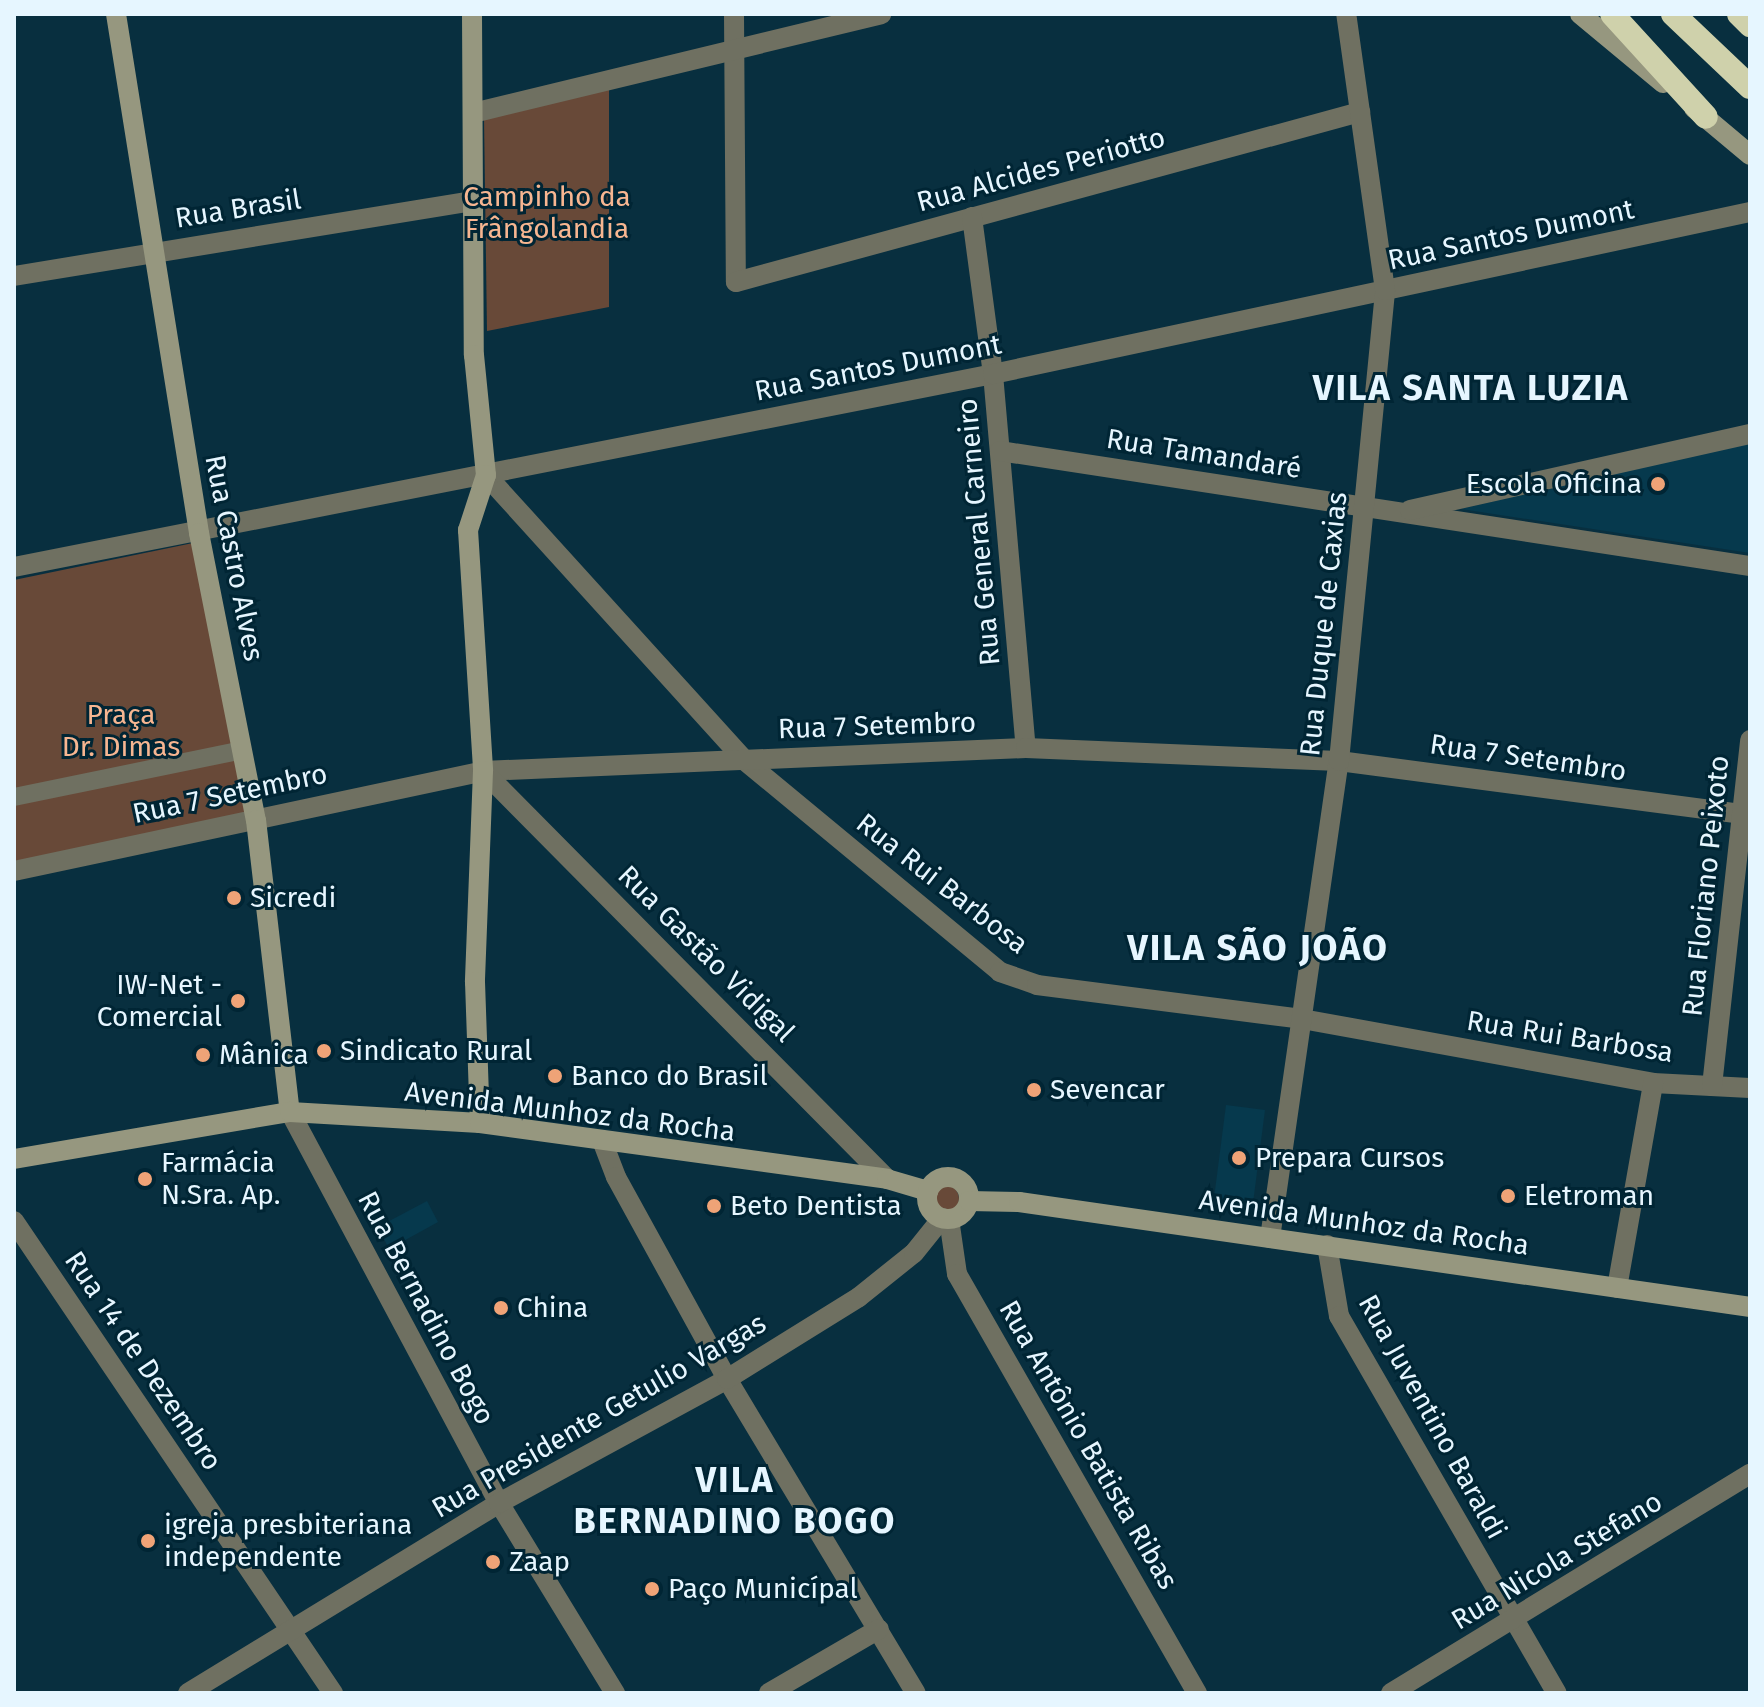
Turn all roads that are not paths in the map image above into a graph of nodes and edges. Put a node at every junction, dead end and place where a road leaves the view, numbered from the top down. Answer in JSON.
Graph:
{"nodes":[{"id":1,"x":116,"y":14,"type":"edge"},
{"id":2,"x":472,"y":14,"type":"edge"},
{"id":3,"x":734,"y":14,"type":"edge"},
{"id":4,"x":881,"y":14,"type":"edge"},
{"id":5,"x":1346,"y":14,"type":"edge"},
{"id":6,"x":1580,"y":14,"type":"edge"},
{"id":7,"x":1612,"y":14,"type":"edge"},
{"id":8,"x":1673,"y":14,"type":"edge"},
{"id":9,"x":1739,"y":14,"type":"edge"},
{"id":10,"x":1750,"y":25,"type":"edge"},
{"id":11,"x":734,"y":49,"type":"junction"},
{"id":12,"x":1750,"y":87,"type":"edge"},
{"id":13,"x":1360,"y":112,"type":"junction"},
{"id":14,"x":473,"y":113,"type":"junction"},
{"id":15,"x":1706,"y":117,"type":"junction"},
{"id":16,"x":1750,"y":155,"type":"edge"},
{"id":17,"x":472,"y":201,"type":"junction"},
{"id":18,"x":1750,"y":212,"type":"edge"},
{"id":19,"x":972,"y":217,"type":"junction"},
{"id":20,"x":152,"y":251,"type":"junction"},
{"id":21,"x":14,"y":276,"type":"edge"},
{"id":22,"x":1385,"y":290,"type":"junction"},
{"id":23,"x":993,"y":374,"type":"junction"},
{"id":24,"x":1750,"y":434,"type":"edge"},
{"id":25,"x":1000,"y":451,"type":"junction"},
{"id":26,"x":486,"y":475,"type":"junction"},
{"id":27,"x":1363,"y":507,"type":"junction"},
{"id":28,"x":1399,"y":513,"type":"junction"},
{"id":29,"x":199,"y":533,"type":"junction"},
{"id":30,"x":1750,"y":566,"type":"edge"},
{"id":31,"x":14,"y":567,"type":"edge"},
{"id":32,"x":1750,"y":740,"type":"edge"},
{"id":33,"x":1026,"y":748,"type":"junction"},
{"id":34,"x":242,"y":750,"type":"junction"},
{"id":35,"x":744,"y":760,"type":"junction"},
{"id":36,"x":1339,"y":761,"type":"junction"},
{"id":37,"x":483,"y":771,"type":"junction"},
{"id":38,"x":14,"y":797,"type":"edge"},
{"id":39,"x":1746,"y":815,"type":"edge"},
{"id":40,"x":256,"y":820,"type":"junction"},
{"id":41,"x":14,"y":871,"type":"edge"},
{"id":42,"x":1302,"y":1019,"type":"junction"},
{"id":43,"x":1653,"y":1083,"type":"junction"},
{"id":44,"x":1712,"y":1086,"type":"junction"},
{"id":45,"x":1750,"y":1088,"type":"edge"},
{"id":46,"x":290,"y":1112,"type":"junction"},
{"id":47,"x":480,"y":1123,"type":"junction"},
{"id":48,"x":603,"y":1143,"type":"junction"},
{"id":49,"x":14,"y":1159,"type":"edge"},
{"id":50,"x":887,"y":1179,"type":"junction"},
{"id":51,"x":928,"y":1191,"type":"junction"},
{"id":52,"x":969,"y":1201,"type":"junction"},
{"id":53,"x":946,"y":1219,"type":"junction"},
{"id":54,"x":14,"y":1221,"type":"edge"},
{"id":55,"x":1270,"y":1238,"type":"junction"},
{"id":56,"x":1327,"y":1245,"type":"junction"},
{"id":57,"x":1617,"y":1288,"type":"junction"},
{"id":58,"x":1750,"y":1307,"type":"edge"},
{"id":59,"x":727,"y":1379,"type":"junction"},
{"id":60,"x":1750,"y":1474,"type":"edge"},
{"id":61,"x":499,"y":1503,"type":"junction"},
{"id":62,"x":1515,"y":1621,"type":"junction"},
{"id":63,"x":290,"y":1627,"type":"junction"},
{"id":64,"x":879,"y":1629,"type":"junction"},
{"id":65,"x":188,"y":1693,"type":"edge"},
{"id":66,"x":333,"y":1693,"type":"edge"},
{"id":67,"x":615,"y":1693,"type":"edge"},
{"id":68,"x":769,"y":1693,"type":"edge"},
{"id":69,"x":916,"y":1693,"type":"edge"},
{"id":70,"x":1197,"y":1693,"type":"edge"},
{"id":71,"x":1391,"y":1693,"type":"edge"},
{"id":72,"x":1557,"y":1693,"type":"edge"}],
"edges":[{"from":1,"to":20,"type":"main road","name":"Rua Castro Alves"},
{"from":2,"to":14,"type":"main road"},
{"from":3,"to":11,"type":"street"},
{"from":4,"to":11,"type":"street"},
{"from":5,"to":13,"type":"street","name":"Rua Duque de Caxias"},
{"from":6,"to":15,"type":"main road"},
{"from":7,"to":15,"type":"highway"},
{"from":8,"to":12,"type":"highway"},
{"from":9,"to":10,"type":"highway"},
{"from":11,"to":14,"type":"street"},
{"from":11,"to":19,"type":"street","name":"Rua Alcides Periotto"},
{"from":13,"to":19,"type":"street","name":"Rua Alcides Periotto"},
{"from":13,"to":22,"type":"street","name":"Rua Duque de Caxias"},
{"from":14,"to":17,"type":"main road"},
{"from":15,"to":16,"type":"main road"},
{"from":17,"to":20,"type":"street","name":"Rua Brasil"},
{"from":17,"to":26,"type":"main road"},
{"from":18,"to":22,"type":"street","name":"Rua Santos Dumont"},
{"from":19,"to":23,"type":"street","name":"Rua General Carneiro"},
{"from":20,"to":21,"type":"street","name":"Rua Brasil"},
{"from":20,"to":29,"type":"main road","name":"Rua Castro Alves"},
{"from":22,"to":23,"type":"street","name":"Rua Santos Dumont"},
{"from":22,"to":27,"type":"street","name":"Rua Duque de Caxias"},
{"from":23,"to":25,"type":"street","name":"Rua General Carneiro"},
{"from":23,"to":26,"type":"street","name":"Rua Santos Dumont"},
{"from":24,"to":28,"type":"street","name":"Rua Tamandaré"},
{"from":25,"to":27,"type":"street","name":"Rua Tamandaré"},
{"from":25,"to":33,"type":"street","name":"Rua General Carneiro"},
{"from":26,"to":29,"type":"street","name":"Rua Santos Dumont"},
{"from":26,"to":35,"type":"street","name":"Rua Rui Barbosa"},
{"from":26,"to":37,"type":"main road"},
{"from":27,"to":28,"type":"street","name":"Rua Tamandaré"},
{"from":27,"to":36,"type":"street","name":"Rua Duque de Caxias"},
{"from":28,"to":30,"type":"street","name":"Rua Tamandaré"},
{"from":29,"to":31,"type":"street","name":"Rua Santos Dumont"},
{"from":29,"to":34,"type":"main road","name":"Rua Castro Alves"},
{"from":32,"to":39,"type":"street","name":"Rua Floriano Peixoto"},
{"from":33,"to":35,"type":"street","name":"Rua 7 Setembro"},
{"from":33,"to":36,"type":"street","name":"Rua 7 Setembro"},
{"from":34,"to":38,"type":"street"},
{"from":34,"to":40,"type":"main road","name":"Rua Castro Alves"},
{"from":35,"to":37,"type":"street","name":"Rua 7 Setembro"},
{"from":35,"to":42,"type":"street","name":"Rua Rui Barbosa"},
{"from":36,"to":39,"type":"street","name":"Rua 7 Setembro"},
{"from":36,"to":42,"type":"street","name":"Rua Duque de Caxias"},
{"from":37,"to":40,"type":"street","name":"Rua 7 Setembro"},
{"from":37,"to":47,"type":"main road"},
{"from":37,"to":50,"type":"street","name":"Rua Gastão Vidigal"},
{"from":39,"to":44,"type":"street","name":"Rua Floriano Peixoto"},
{"from":40,"to":41,"type":"street","name":"Rua 7 Setembro"},
{"from":40,"to":46,"type":"main road","name":"Rua Castro Alves"},
{"from":42,"to":43,"type":"street","name":"Rua Rui Barbosa"},
{"from":42,"to":55,"type":"street","name":"Rua Duque de Caxias"},
{"from":43,"to":44,"type":"street","name":"Rua Rui Barbosa"},
{"from":43,"to":57,"type":"street"},
{"from":44,"to":45,"type":"street","name":"Rua Rui Barbosa"},
{"from":46,"to":47,"type":"main road","name":"Avenida Munhoz da Rocha"},
{"from":46,"to":49,"type":"main road","name":"Avenida Munhoz da Rocha"},
{"from":46,"to":61,"type":"street","name":"Rua Bernadino Bogo"},
{"from":47,"to":48,"type":"main road","name":"Avenida Munhoz da Rocha"},
{"from":48,"to":50,"type":"main road","name":"Avenida Munhoz da Rocha"},
{"from":48,"to":59,"type":"street"},
{"from":50,"to":51,"type":"main road","name":"Avenida Munhoz da Rocha"},
{"from":51,"to":52,"type":"main road"},
{"from":51,"to":53,"type":"main road"},
{"from":52,"to":53,"type":"main road"},
{"from":52,"to":55,"type":"main road","name":"Avenida Munhoz da Rocha"},
{"from":53,"to":59,"type":"street","name":"Rua Presidente Getulio Vargas"},
{"from":53,"to":70,"type":"street","name":"Rua Antônio Batista Ribas"},
{"from":54,"to":63,"type":"street","name":"Rua 14 de Dezembro"},
{"from":55,"to":56,"type":"main road","name":"Avenida Munhoz da Rocha"},
{"from":56,"to":57,"type":"main road","name":"Avenida Munhoz da Rocha"},
{"from":56,"to":62,"type":"street","name":"Rua Juventino Baraldi"},
{"from":57,"to":58,"type":"main road","name":"Avenida Munhoz da Rocha"},
{"from":59,"to":61,"type":"street","name":"Rua Presidente Getulio Vargas"},
{"from":59,"to":64,"type":"street"},
{"from":60,"to":62,"type":"street","name":"Rua Nicola Stefano"},
{"from":61,"to":63,"type":"street","name":"Rua Presidente Getulio Vargas"},
{"from":61,"to":67,"type":"street","name":"Rua Bernadino Bogo"},
{"from":62,"to":71,"type":"street","name":"Rua Nicola Stefano"},
{"from":62,"to":72,"type":"street","name":"Rua Juventino Baraldi"},
{"from":63,"to":65,"type":"street","name":"Rua Presidente Getulio Vargas"},
{"from":63,"to":66,"type":"street","name":"Rua 14 de Dezembro"},
{"from":64,"to":68,"type":"street"},
{"from":64,"to":69,"type":"street"}]}
